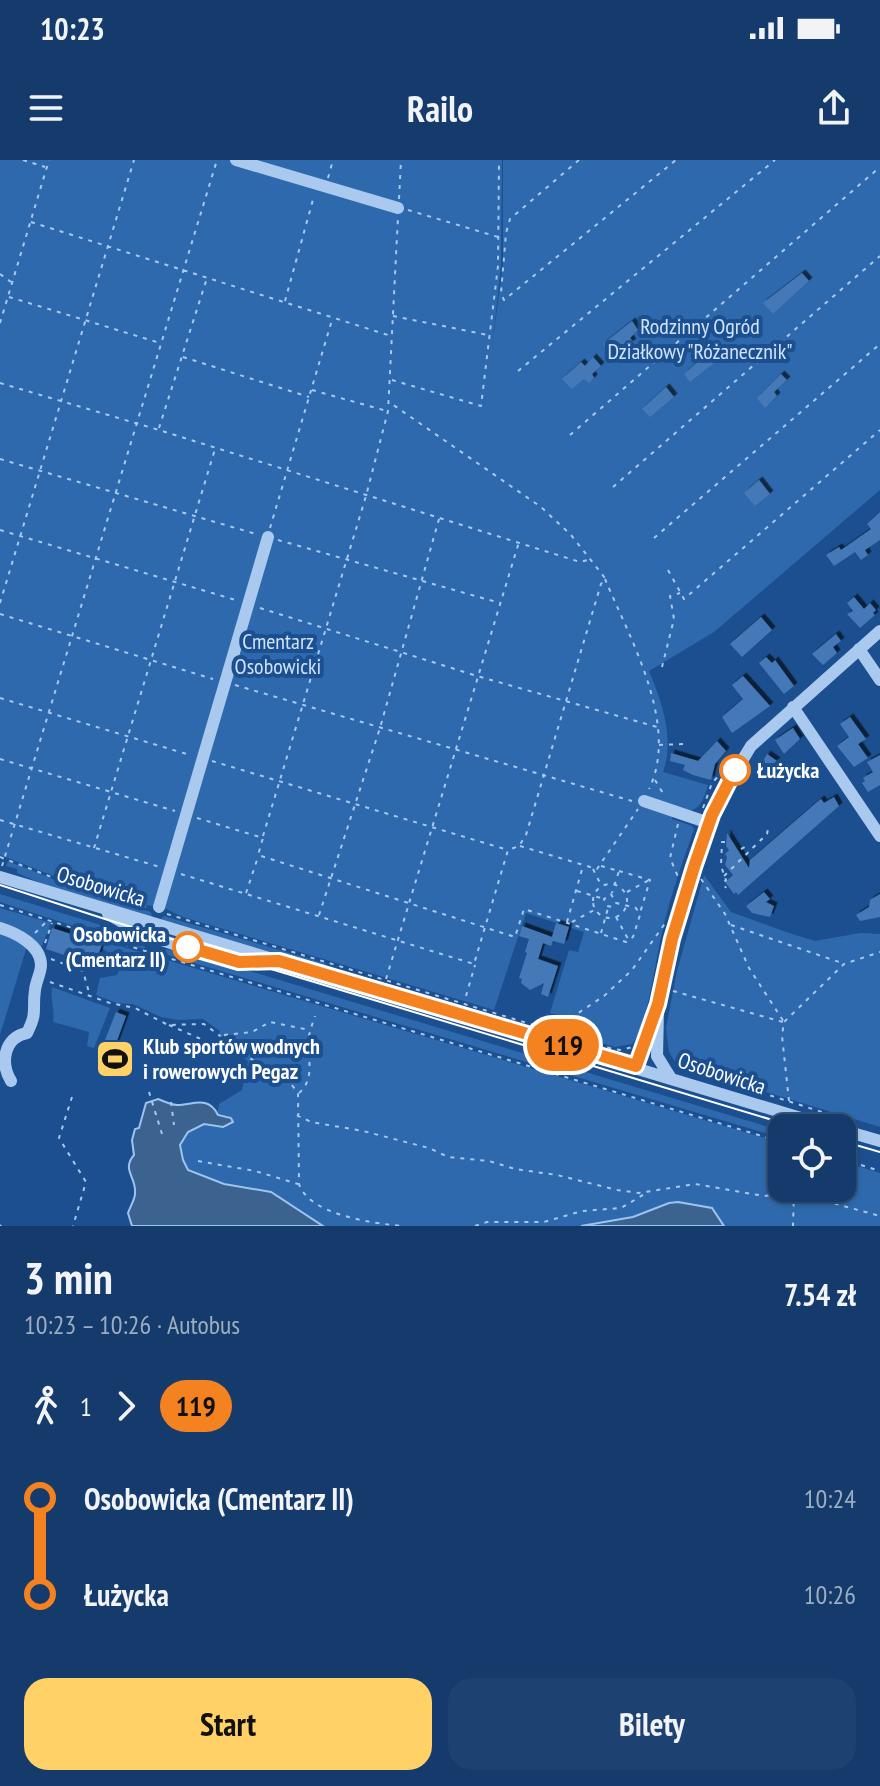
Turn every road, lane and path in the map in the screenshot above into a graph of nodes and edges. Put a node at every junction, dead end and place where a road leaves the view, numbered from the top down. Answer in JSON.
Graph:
{"nodes":[{"id":1,"x":23,"y":160,"type":"edge"},
{"id":2,"x":49,"y":160,"type":"edge"},
{"id":3,"x":134,"y":160,"type":"edge"},
{"id":4,"x":217,"y":160,"type":"edge"},
{"id":5,"x":236,"y":160,"type":"edge"},
{"id":6,"x":333,"y":160,"type":"edge"},
{"id":7,"x":401,"y":160,"type":"edge"},
{"id":8,"x":499,"y":160,"type":"edge"},
{"id":9,"x":579,"y":160,"type":"edge"},
{"id":10,"x":676,"y":160,"type":"edge"},
{"id":11,"x":775,"y":160,"type":"edge"},
{"id":12,"x":47,"y":167,"type":"junction"},
{"id":13,"x":880,"y":167,"type":"edge"},
{"id":14,"x":321,"y":186,"type":"junction"},
{"id":15,"x":398,"y":208,"type":"junction"},
{"id":16,"x":31,"y":222,"type":"junction"},
{"id":17,"x":499,"y":237,"type":"junction"},
{"id":18,"x":107,"y":246,"type":"junction"},
{"id":19,"x":880,"y":256,"type":"edge"},
{"id":20,"x":185,"y":270,"type":"junction"},
{"id":21,"x":0,"y":274,"type":"edge"},
{"id":22,"x":207,"y":277,"type":"junction"},
{"id":23,"x":12,"y":282,"type":"junction"},
{"id":24,"x":8,"y":297,"type":"junction"},
{"id":25,"x":285,"y":303,"type":"junction"},
{"id":26,"x":393,"y":316,"type":"junction"},
{"id":27,"x":332,"y":318,"type":"junction"},
{"id":28,"x":86,"y":320,"type":"junction"},
{"id":29,"x":0,"y":323,"type":"edge"},
{"id":30,"x":490,"y":335,"type":"junction"},
{"id":31,"x":392,"y":336,"type":"junction"},
{"id":32,"x":162,"y":343,"type":"junction"},
{"id":33,"x":880,"y":344,"type":"edge"},
{"id":34,"x":182,"y":357,"type":"junction"},
{"id":35,"x":518,"y":371,"type":"dead end"},
{"id":36,"x":391,"y":379,"type":"junction"},
{"id":37,"x":0,"y":383,"type":"edge"},
{"id":38,"x":311,"y":390,"type":"junction"},
{"id":39,"x":309,"y":397,"type":"junction"},
{"id":40,"x":60,"y":401,"type":"junction"},
{"id":41,"x":389,"y":402,"type":"junction"},
{"id":42,"x":388,"y":411,"type":"junction"},
{"id":43,"x":137,"y":423,"type":"junction"},
{"id":44,"x":159,"y":430,"type":"junction"},
{"id":45,"x":880,"y":430,"type":"edge"},
{"id":46,"x":570,"y":435,"type":"dead end"},
{"id":47,"x":215,"y":448,"type":"junction"},
{"id":48,"x":0,"y":459,"type":"edge"},
{"id":49,"x":40,"y":471,"type":"junction"},
{"id":50,"x":288,"y":471,"type":"junction"},
{"id":51,"x":613,"y":487,"type":"dead end"},
{"id":52,"x":116,"y":494,"type":"junction"},
{"id":53,"x":366,"y":496,"type":"junction"},
{"id":54,"x":194,"y":517,"type":"junction"},
{"id":55,"x":439,"y":517,"type":"junction"},
{"id":56,"x":0,"y":530,"type":"edge"},
{"id":57,"x":20,"y":536,"type":"junction"},
{"id":58,"x":268,"y":537,"type":"junction"},
{"id":59,"x":654,"y":538,"type":"dead end"},
{"id":60,"x":519,"y":542,"type":"junction"},
{"id":61,"x":97,"y":559,"type":"junction"},
{"id":62,"x":590,"y":559,"type":"junction"},
{"id":63,"x":347,"y":561,"type":"junction"},
{"id":64,"x":668,"y":570,"type":"dead end"},
{"id":65,"x":605,"y":578,"type":"junction"},
{"id":66,"x":420,"y":581,"type":"junction"},
{"id":67,"x":175,"y":582,"type":"junction"},
{"id":68,"x":681,"y":593,"type":"junction"},
{"id":69,"x":0,"y":603,"type":"edge"},
{"id":70,"x":500,"y":603,"type":"junction"},
{"id":71,"x":249,"y":604,"type":"junction"},
{"id":72,"x":0,"y":614,"type":"edge"},
{"id":73,"x":327,"y":629,"type":"junction"},
{"id":74,"x":880,"y":631,"type":"edge"},
{"id":75,"x":74,"y":637,"type":"junction"},
{"id":76,"x":859,"y":649,"type":"junction"},
{"id":77,"x":401,"y":652,"type":"junction"},
{"id":78,"x":152,"y":660,"type":"junction"},
{"id":79,"x":662,"y":667,"type":"dead end"},
{"id":80,"x":477,"y":676,"type":"junction"},
{"id":81,"x":880,"y":680,"type":"edge"},
{"id":82,"x":225,"y":683,"type":"junction"},
{"id":83,"x":0,"y":698,"type":"edge"},
{"id":84,"x":565,"y":702,"type":"junction"},
{"id":85,"x":302,"y":705,"type":"junction"},
{"id":86,"x":793,"y":707,"type":"junction"},
{"id":87,"x":50,"y":713,"type":"junction"},
{"id":88,"x":657,"y":727,"type":"junction"},
{"id":89,"x":380,"y":728,"type":"junction"},
{"id":90,"x":129,"y":737,"type":"junction"},
{"id":91,"x":683,"y":744,"type":"dead end"},
{"id":92,"x":658,"y":745,"type":"junction"},
{"id":93,"x":454,"y":751,"type":"junction"},
{"id":94,"x":0,"y":759,"type":"edge"},
{"id":95,"x":204,"y":759,"type":"junction"},
{"id":96,"x":32,"y":768,"type":"junction"},
{"id":97,"x":543,"y":776,"type":"junction"},
{"id":98,"x":279,"y":782,"type":"junction"},
{"id":99,"x":112,"y":791,"type":"junction"},
{"id":100,"x":644,"y":801,"type":"joint"},
{"id":101,"x":354,"y":804,"type":"junction"},
{"id":102,"x":187,"y":815,"type":"junction"},
{"id":103,"x":680,"y":815,"type":"junction"},
{"id":104,"x":0,"y":820,"type":"edge"},
{"id":105,"x":709,"y":823,"type":"junction"},
{"id":106,"x":15,"y":825,"type":"junction"},
{"id":107,"x":431,"y":827,"type":"junction"},
{"id":108,"x":768,"y":829,"type":"dead end"},
{"id":109,"x":880,"y":836,"type":"edge"},
{"id":110,"x":263,"y":838,"type":"junction"},
{"id":111,"x":725,"y":842,"type":"dead end"},
{"id":112,"x":519,"y":846,"type":"junction"},
{"id":113,"x":94,"y":848,"type":"junction"},
{"id":114,"x":741,"y":849,"type":"dead end"},
{"id":115,"x":508,"y":850,"type":"junction"},
{"id":116,"x":750,"y":852,"type":"junction"},
{"id":117,"x":258,"y":855,"type":"junction"},
{"id":118,"x":0,"y":857,"type":"edge"},
{"id":119,"x":6,"y":858,"type":"junction"},
{"id":120,"x":583,"y":865,"type":"junction"},
{"id":121,"x":599,"y":866,"type":"junction"},
{"id":122,"x":592,"y":868,"type":"junction"},
{"id":123,"x":2,"y":870,"type":"edge"},
{"id":124,"x":170,"y":870,"type":"junction"},
{"id":125,"x":619,"y":871,"type":"junction"},
{"id":126,"x":724,"y":876,"type":"junction"},
{"id":127,"x":330,"y":878,"type":"junction"},
{"id":128,"x":679,"y":879,"type":"dead end"},
{"id":129,"x":650,"y":880,"type":"junction"},
{"id":130,"x":615,"y":884,"type":"junction"},
{"id":131,"x":602,"y":886,"type":"junction"},
{"id":132,"x":726,"y":888,"type":"dead end"},
{"id":133,"x":576,"y":890,"type":"junction"},
{"id":134,"x":697,"y":892,"type":"dead end"},
{"id":135,"x":626,"y":893,"type":"junction"},
{"id":136,"x":246,"y":894,"type":"junction"},
{"id":137,"x":611,"y":894,"type":"junction"},
{"id":138,"x":594,"y":896,"type":"junction"},
{"id":139,"x":604,"y":899,"type":"junction"},
{"id":140,"x":409,"y":903,"type":"junction"},
{"id":141,"x":616,"y":903,"type":"junction"},
{"id":142,"x":0,"y":905,"type":"edge"},
{"id":143,"x":627,"y":906,"type":"junction"},
{"id":144,"x":159,"y":907,"type":"dead end"},
{"id":145,"x":608,"y":907,"type":"junction"},
{"id":146,"x":595,"y":909,"type":"junction"},
{"id":147,"x":640,"y":915,"type":"junction"},
{"id":148,"x":319,"y":916,"type":"junction"},
{"id":149,"x":606,"y":917,"type":"junction"},
{"id":150,"x":616,"y":917,"type":"junction"},
{"id":151,"x":50,"y":921,"type":"junction"},
{"id":152,"x":567,"y":922,"type":"junction"},
{"id":153,"x":666,"y":922,"type":"dead end"},
{"id":154,"x":572,"y":923,"type":"junction"},
{"id":155,"x":730,"y":925,"type":"junction"},
{"id":156,"x":485,"y":927,"type":"junction"},
{"id":157,"x":0,"y":928,"type":"edge"},
{"id":158,"x":600,"y":934,"type":"junction"},
{"id":159,"x":47,"y":937,"type":"dead end"},
{"id":160,"x":629,"y":940,"type":"junction"},
{"id":161,"x":397,"y":941,"type":"junction"},
{"id":162,"x":146,"y":945,"type":"dead end"},
{"id":163,"x":35,"y":950,"type":"junction"},
{"id":164,"x":145,"y":951,"type":"junction"},
{"id":165,"x":880,"y":952,"type":"edge"},
{"id":166,"x":474,"y":964,"type":"junction"},
{"id":167,"x":844,"y":964,"type":"junction"},
{"id":168,"x":385,"y":980,"type":"junction"},
{"id":169,"x":57,"y":985,"type":"dead end"},
{"id":170,"x":671,"y":990,"type":"dead end"},
{"id":171,"x":90,"y":996,"type":"junction"},
{"id":172,"x":466,"y":996,"type":"dead end"},
{"id":173,"x":658,"y":1004,"type":"junction"},
{"id":174,"x":315,"y":1016,"type":"dead end"},
{"id":175,"x":784,"y":1022,"type":"junction"},
{"id":176,"x":168,"y":1025,"type":"junction"},
{"id":177,"x":567,"y":1027,"type":"dead end"},
{"id":178,"x":310,"y":1030,"type":"junction"},
{"id":179,"x":222,"y":1035,"type":"junction"},
{"id":180,"x":635,"y":1044,"type":"dead end"},
{"id":181,"x":241,"y":1050,"type":"junction"},
{"id":182,"x":663,"y":1058,"type":"junction"},
{"id":183,"x":636,"y":1066,"type":"junction"},
{"id":184,"x":670,"y":1077,"type":"junction"},
{"id":185,"x":11,"y":1081,"type":"dead end"},
{"id":186,"x":149,"y":1092,"type":"dead end"},
{"id":187,"x":298,"y":1093,"type":"junction"},
{"id":188,"x":72,"y":1097,"type":"dead end"},
{"id":189,"x":789,"y":1101,"type":"junction"},
{"id":190,"x":171,"y":1102,"type":"dead end"},
{"id":191,"x":789,"y":1114,"type":"edge"},
{"id":192,"x":820,"y":1114,"type":"edge"},
{"id":193,"x":297,"y":1115,"type":"junction"},
{"id":194,"x":174,"y":1125,"type":"dead end"},
{"id":195,"x":856,"y":1130,"type":"edge"},
{"id":196,"x":162,"y":1134,"type":"dead end"},
{"id":197,"x":768,"y":1138,"type":"edge"},
{"id":198,"x":880,"y":1141,"type":"edge"},
{"id":199,"x":198,"y":1161,"type":"dead end"},
{"id":200,"x":856,"y":1165,"type":"edge"},
{"id":201,"x":880,"y":1171,"type":"edge"},
{"id":202,"x":299,"y":1184,"type":"junction"},
{"id":203,"x":649,"y":1191,"type":"junction"},
{"id":204,"x":768,"y":1195,"type":"edge"},
{"id":205,"x":794,"y":1202,"type":"edge"},
{"id":206,"x":829,"y":1202,"type":"edge"},
{"id":207,"x":880,"y":1216,"type":"edge"},
{"id":208,"x":73,"y":1226,"type":"edge"},
{"id":209,"x":401,"y":1226,"type":"edge"},
{"id":210,"x":475,"y":1226,"type":"edge"},
{"id":211,"x":793,"y":1226,"type":"edge"}],
"edges":[{"from":1,"to":12,"type":"path"},
{"from":2,"to":12,"type":"path"},
{"from":3,"to":18,"type":"path"},
{"from":4,"to":20,"type":"path"},
{"from":5,"to":14,"type":"street"},
{"from":6,"to":14,"type":"path"},
{"from":7,"to":15,"type":"path"},
{"from":8,"to":17,"type":"path"},
{"from":9,"to":10,"type":"path"},
{"from":11,"to":35,"type":"path"},
{"from":12,"to":16,"type":"path"},
{"from":13,"to":46,"type":"path"},
{"from":14,"to":15,"type":"street"},
{"from":14,"to":25,"type":"path"},
{"from":15,"to":17,"type":"path"},
{"from":15,"to":26,"type":"path"},
{"from":16,"to":18,"type":"path"},
{"from":16,"to":23,"type":"path"},
{"from":17,"to":30,"type":"path"},
{"from":18,"to":20,"type":"path"},
{"from":18,"to":28,"type":"path"},
{"from":19,"to":51,"type":"path"},
{"from":20,"to":22,"type":"path"},
{"from":20,"to":32,"type":"path"},
{"from":21,"to":23,"type":"path"},
{"from":22,"to":25,"type":"path"},
{"from":22,"to":34,"type":"path"},
{"from":23,"to":24,"type":"path"},
{"from":24,"to":28,"type":"path"},
{"from":24,"to":29,"type":"path"},
{"from":25,"to":27,"type":"path"},
{"from":26,"to":30,"type":"path"},
{"from":26,"to":31,"type":"path"},
{"from":27,"to":31,"type":"path"},
{"from":27,"to":38,"type":"path"},
{"from":28,"to":32,"type":"path"},
{"from":28,"to":40,"type":"path"},
{"from":30,"to":36,"type":"path"},
{"from":31,"to":36,"type":"path"},
{"from":32,"to":43,"type":"path"},
{"from":33,"to":59,"type":"path"},
{"from":34,"to":39,"type":"path"},
{"from":34,"to":44,"type":"path"},
{"from":36,"to":41,"type":"path"},
{"from":37,"to":40,"type":"path"},
{"from":38,"to":39,"type":"path"},
{"from":38,"to":42,"type":"path"},
{"from":39,"to":50,"type":"path"},
{"from":40,"to":43,"type":"path"},
{"from":40,"to":49,"type":"path"},
{"from":41,"to":42,"type":"path"},
{"from":41,"to":62,"type":"path"},
{"from":42,"to":53,"type":"path"},
{"from":43,"to":44,"type":"path"},
{"from":43,"to":52,"type":"path"},
{"from":44,"to":47,"type":"path"},
{"from":45,"to":68,"type":"path"},
{"from":47,"to":50,"type":"path"},
{"from":47,"to":54,"type":"path"},
{"from":48,"to":49,"type":"path"},
{"from":49,"to":52,"type":"path"},
{"from":49,"to":57,"type":"path"},
{"from":50,"to":53,"type":"path"},
{"from":50,"to":58,"type":"path"},
{"from":52,"to":54,"type":"path"},
{"from":52,"to":61,"type":"path"},
{"from":53,"to":55,"type":"path"},
{"from":53,"to":63,"type":"path"},
{"from":54,"to":58,"type":"path"},
{"from":54,"to":67,"type":"path"},
{"from":55,"to":60,"type":"path"},
{"from":55,"to":66,"type":"path"},
{"from":56,"to":57,"type":"path"},
{"from":57,"to":61,"type":"path"},
{"from":57,"to":69,"type":"path"},
{"from":58,"to":63,"type":"path"},
{"from":58,"to":71,"type":"street"},
{"from":60,"to":62,"type":"path"},
{"from":60,"to":70,"type":"path"},
{"from":61,"to":67,"type":"path"},
{"from":61,"to":75,"type":"path"},
{"from":62,"to":65,"type":"path"},
{"from":63,"to":66,"type":"path"},
{"from":63,"to":73,"type":"path"},
{"from":64,"to":68,"type":"path"},
{"from":65,"to":84,"type":"path"},
{"from":65,"to":88,"type":"path"},
{"from":66,"to":70,"type":"path"},
{"from":66,"to":77,"type":"path"},
{"from":67,"to":71,"type":"path"},
{"from":67,"to":78,"type":"path"},
{"from":68,"to":79,"type":"path"},
{"from":70,"to":80,"type":"path"},
{"from":71,"to":73,"type":"path"},
{"from":71,"to":82,"type":"street"},
{"from":72,"to":75,"type":"path"},
{"from":73,"to":77,"type":"path"},
{"from":73,"to":85,"type":"path"},
{"from":74,"to":76,"type":"street"},
{"from":75,"to":78,"type":"path"},
{"from":75,"to":87,"type":"path"},
{"from":76,"to":81,"type":"street"},
{"from":76,"to":86,"type":"street"},
{"from":77,"to":80,"type":"path"},
{"from":77,"to":89,"type":"path"},
{"from":78,"to":82,"type":"path"},
{"from":78,"to":90,"type":"path"},
{"from":80,"to":84,"type":"path"},
{"from":80,"to":93,"type":"path"},
{"from":82,"to":85,"type":"path"},
{"from":82,"to":95,"type":"street"},
{"from":83,"to":87,"type":"path"},
{"from":84,"to":88,"type":"path"},
{"from":84,"to":97,"type":"path"},
{"from":85,"to":89,"type":"path"},
{"from":85,"to":98,"type":"path"},
{"from":86,"to":105,"type":"street"},
{"from":86,"to":109,"type":"street"},
{"from":87,"to":90,"type":"path"},
{"from":87,"to":96,"type":"path"},
{"from":88,"to":92,"type":"path"},
{"from":89,"to":93,"type":"path"},
{"from":89,"to":101,"type":"path"},
{"from":90,"to":95,"type":"path"},
{"from":90,"to":99,"type":"path"},
{"from":91,"to":92,"type":"path"},
{"from":92,"to":100,"type":"path"},
{"from":93,"to":97,"type":"path"},
{"from":93,"to":107,"type":"path"},
{"from":94,"to":96,"type":"path"},
{"from":95,"to":98,"type":"path"},
{"from":95,"to":102,"type":"street"},
{"from":96,"to":99,"type":"path"},
{"from":96,"to":106,"type":"path"},
{"from":97,"to":112,"type":"path"},
{"from":97,"to":121,"type":"path"},
{"from":98,"to":101,"type":"path"},
{"from":98,"to":110,"type":"path"},
{"from":99,"to":102,"type":"path"},
{"from":99,"to":113,"type":"path"},
{"from":100,"to":103,"type":"street"},
{"from":101,"to":107,"type":"path"},
{"from":101,"to":127,"type":"path"},
{"from":102,"to":110,"type":"path"},
{"from":102,"to":124,"type":"street"},
{"from":103,"to":105,"type":"street"},
{"from":103,"to":128,"type":"path"},
{"from":104,"to":106,"type":"path"},
{"from":105,"to":173,"type":"street"},
{"from":106,"to":113,"type":"path"},
{"from":106,"to":119,"type":"path"},
{"from":107,"to":115,"type":"path"},
{"from":107,"to":140,"type":"path"},
{"from":108,"to":116,"type":"path"},
{"from":110,"to":117,"type":"path"},
{"from":111,"to":126,"type":"path"},
{"from":112,"to":115,"type":"path"},
{"from":112,"to":120,"type":"path"},
{"from":113,"to":124,"type":"path"},
{"from":114,"to":116,"type":"path"},
{"from":115,"to":156,"type":"path"},
{"from":116,"to":126,"type":"path"},
{"from":117,"to":127,"type":"path"},
{"from":117,"to":136,"type":"path"},
{"from":118,"to":119,"type":"path"},
{"from":119,"to":123,"type":"path"},
{"from":119,"to":168,"type":"path"},
{"from":120,"to":122,"type":"path"},
{"from":120,"to":133,"type":"path"},
{"from":121,"to":122,"type":"path"},
{"from":121,"to":125,"type":"path"},
{"from":122,"to":131,"type":"path"},
{"from":123,"to":183,"type":"street","name":"Osobowicka"},
{"from":124,"to":136,"type":"path"},
{"from":124,"to":144,"type":"street"},
{"from":125,"to":129,"type":"path"},
{"from":125,"to":130,"type":"path"},
{"from":126,"to":132,"type":"path"},
{"from":127,"to":140,"type":"path"},
{"from":127,"to":148,"type":"path"},
{"from":129,"to":135,"type":"path"},
{"from":129,"to":147,"type":"path"},
{"from":130,"to":131,"type":"path"},
{"from":130,"to":135,"type":"path"},
{"from":130,"to":137,"type":"path"},
{"from":131,"to":138,"type":"path"},
{"from":133,"to":138,"type":"path"},
{"from":133,"to":152,"type":"path"},
{"from":134,"to":155,"type":"path"},
{"from":135,"to":143,"type":"path"},
{"from":136,"to":148,"type":"path"},
{"from":137,"to":139,"type":"path"},
{"from":137,"to":141,"type":"path"},
{"from":138,"to":139,"type":"path"},
{"from":138,"to":146,"type":"path"},
{"from":139,"to":145,"type":"path"},
{"from":140,"to":156,"type":"path"},
{"from":140,"to":161,"type":"path"},
{"from":141,"to":143,"type":"path"},
{"from":141,"to":145,"type":"path"},
{"from":142,"to":151,"type":"path"},
{"from":143,"to":147,"type":"path"},
{"from":143,"to":150,"type":"path"},
{"from":145,"to":149,"type":"path"},
{"from":146,"to":149,"type":"path"},
{"from":146,"to":154,"type":"path"},
{"from":147,"to":160,"type":"path"},
{"from":148,"to":161,"type":"path"},
{"from":149,"to":150,"type":"path"},
{"from":149,"to":158,"type":"path"},
{"from":150,"to":160,"type":"path"},
{"from":151,"to":159,"type":"path"},
{"from":151,"to":163,"type":"path"},
{"from":151,"to":164,"type":"path"},
{"from":152,"to":154,"type":"path"},
{"from":152,"to":156,"type":"path"},
{"from":153,"to":177,"type":"path"},
{"from":154,"to":158,"type":"path"},
{"from":155,"to":167,"type":"path"},
{"from":155,"to":175,"type":"path"},
{"from":156,"to":166,"type":"path"},
{"from":157,"to":163,"type":"street"},
{"from":158,"to":160,"type":"path"},
{"from":161,"to":166,"type":"path"},
{"from":161,"to":168,"type":"path"},
{"from":162,"to":164,"type":"path"},
{"from":163,"to":171,"type":"path"},
{"from":163,"to":185,"type":"street"},
{"from":164,"to":197,"type":"path"},
{"from":165,"to":167,"type":"path"},
{"from":166,"to":172,"type":"path"},
{"from":167,"to":175,"type":"path"},
{"from":168,"to":180,"type":"path"},
{"from":169,"to":171,"type":"path"},
{"from":170,"to":175,"type":"path"},
{"from":171,"to":176,"type":"path"},
{"from":173,"to":182,"type":"street"},
{"from":173,"to":183,"type":"street"},
{"from":174,"to":178,"type":"path"},
{"from":175,"to":189,"type":"path"},
{"from":176,"to":179,"type":"path"},
{"from":176,"to":181,"type":"path"},
{"from":178,"to":179,"type":"path"},
{"from":178,"to":187,"type":"path"},
{"from":179,"to":181,"type":"path"},
{"from":181,"to":187,"type":"path"},
{"from":182,"to":183,"type":"street"},
{"from":182,"to":184,"type":"street"},
{"from":182,"to":189,"type":"path"},
{"from":183,"to":184,"type":"street","name":"Osobowicka"},
{"from":184,"to":191,"type":"street","name":"Osobowicka"},
{"from":186,"to":196,"type":"path"},
{"from":187,"to":193,"type":"path"},
{"from":188,"to":208,"type":"path"},
{"from":189,"to":192,"type":"path"},
{"from":190,"to":194,"type":"path"},
{"from":193,"to":202,"type":"path"},
{"from":193,"to":203,"type":"path"},
{"from":195,"to":198,"type":"street"},
{"from":199,"to":202,"type":"path"},
{"from":200,"to":201,"type":"path"},
{"from":202,"to":209,"type":"path"},
{"from":203,"to":204,"type":"path"},
{"from":203,"to":210,"type":"path"},
{"from":205,"to":211,"type":"path"},
{"from":206,"to":207,"type":"path"}]}
